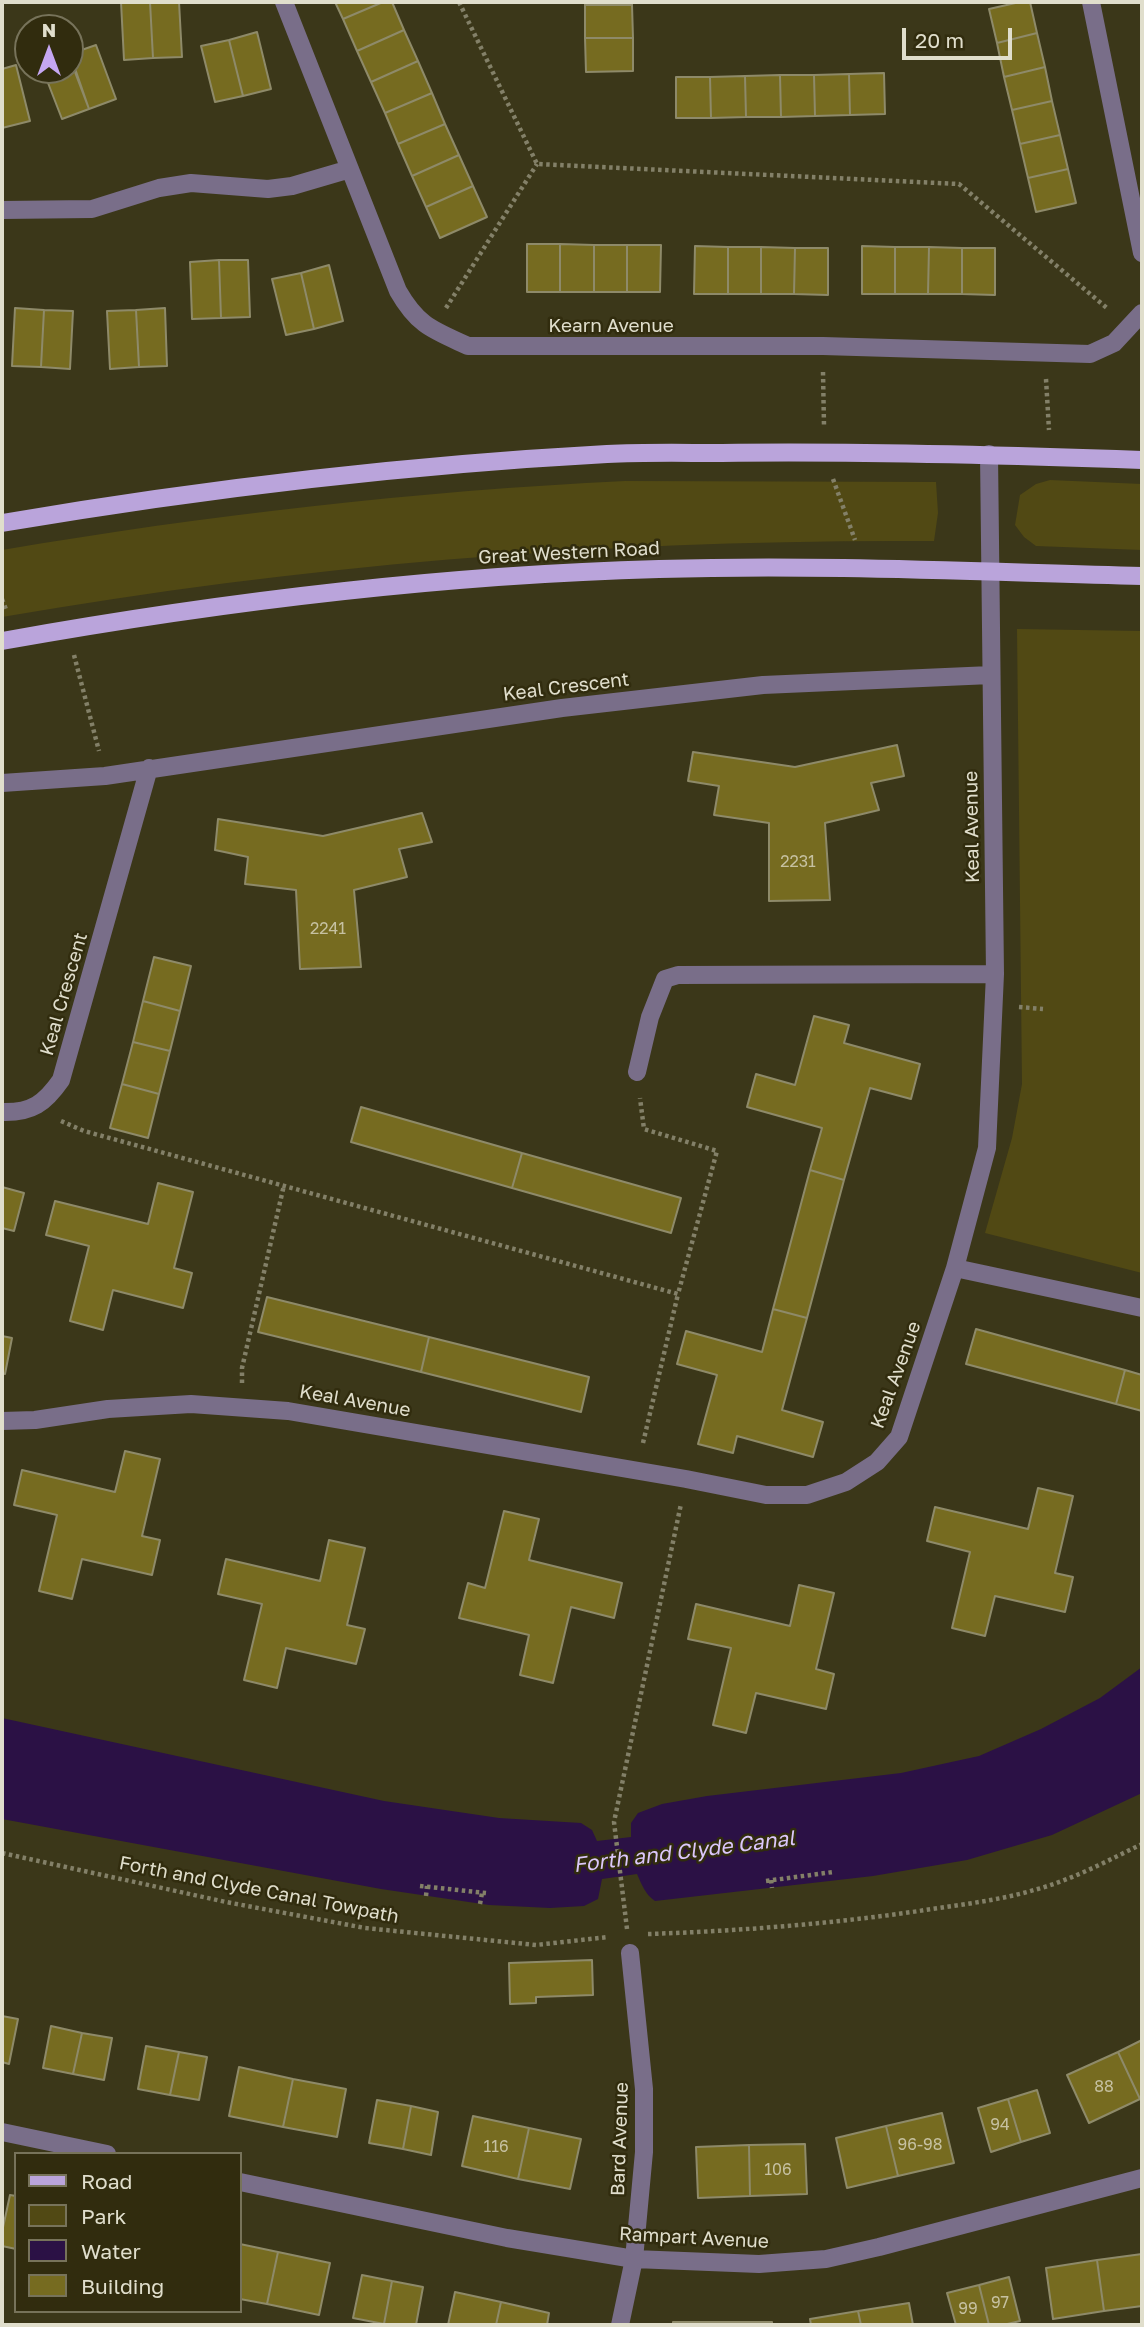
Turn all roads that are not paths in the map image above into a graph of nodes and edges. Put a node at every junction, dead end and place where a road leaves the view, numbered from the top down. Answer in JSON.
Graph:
{"nodes":[{"id":1,"x":284,"y":2,"type":"edge"},
{"id":2,"x":1091,"y":2,"type":"edge"},
{"id":3,"x":350,"y":169,"type":"junction"},
{"id":4,"x":2,"y":210,"type":"edge"},
{"id":5,"x":1142,"y":253,"type":"edge"},
{"id":6,"x":1142,"y":313,"type":"edge"},
{"id":7,"x":989,"y":454,"type":"junction"},
{"id":8,"x":1142,"y":460,"type":"edge"},
{"id":9,"x":2,"y":523,"type":"edge"},
{"id":10,"x":990,"y":572,"type":"junction"},
{"id":11,"x":1142,"y":576,"type":"edge"},
{"id":12,"x":2,"y":641,"type":"edge"},
{"id":13,"x":991,"y":675,"type":"junction"},
{"id":14,"x":149,"y":768,"type":"junction"},
{"id":15,"x":2,"y":783,"type":"edge"},
{"id":16,"x":995,"y":974,"type":"junction"},
{"id":17,"x":637,"y":1072,"type":"road end"},
{"id":18,"x":2,"y":1112,"type":"edge"},
{"id":19,"x":955,"y":1268,"type":"junction"},
{"id":20,"x":1142,"y":1308,"type":"edge"},
{"id":21,"x":2,"y":1421,"type":"edge"},
{"id":22,"x":629,"y":1954,"type":"dead end"},
{"id":23,"x":2,"y":2132,"type":"edge"},
{"id":24,"x":97,"y":2152,"type":"edge"},
{"id":25,"x":1141,"y":2180,"type":"edge"},
{"id":26,"x":242,"y":2182,"type":"edge"},
{"id":27,"x":634,"y":2259,"type":"junction"},
{"id":28,"x":620,"y":2325,"type":"edge"}],
"edges":[{"from":1,"to":3,"type":"street","name":"Kearn Avenue"},
{"from":2,"to":5,"type":"street"},
{"from":3,"to":4,"type":"street"},
{"from":3,"to":6,"type":"street","name":"Kearn Avenue"},
{"from":7,"to":8,"type":"main road"},
{"from":7,"to":9,"type":"main road"},
{"from":7,"to":10,"type":"street","name":"Keal Avenue"},
{"from":10,"to":11,"type":"main road","name":"Great Western Road"},
{"from":10,"to":12,"type":"main road","name":"Great Western Road"},
{"from":10,"to":13,"type":"street","name":"Keal Avenue"},
{"from":13,"to":14,"type":"street","name":"Keal Crescent"},
{"from":13,"to":16,"type":"street","name":"Keal Avenue"},
{"from":14,"to":15,"type":"street","name":"Keal Crescent"},
{"from":14,"to":18,"type":"street","name":"Keal Crescent"},
{"from":16,"to":17,"type":"street"},
{"from":16,"to":19,"type":"street","name":"Keal Avenue"},
{"from":19,"to":20,"type":"street"},
{"from":19,"to":21,"type":"street","name":"Keal Avenue"},
{"from":22,"to":27,"type":"street","name":"Bard Avenue"},
{"from":23,"to":24,"type":"street"},
{"from":25,"to":27,"type":"street","name":"Rampart Avenue"},
{"from":26,"to":27,"type":"street","name":"Rampart Avenue"},
{"from":27,"to":28,"type":"street","name":"Bard Avenue"}]}
